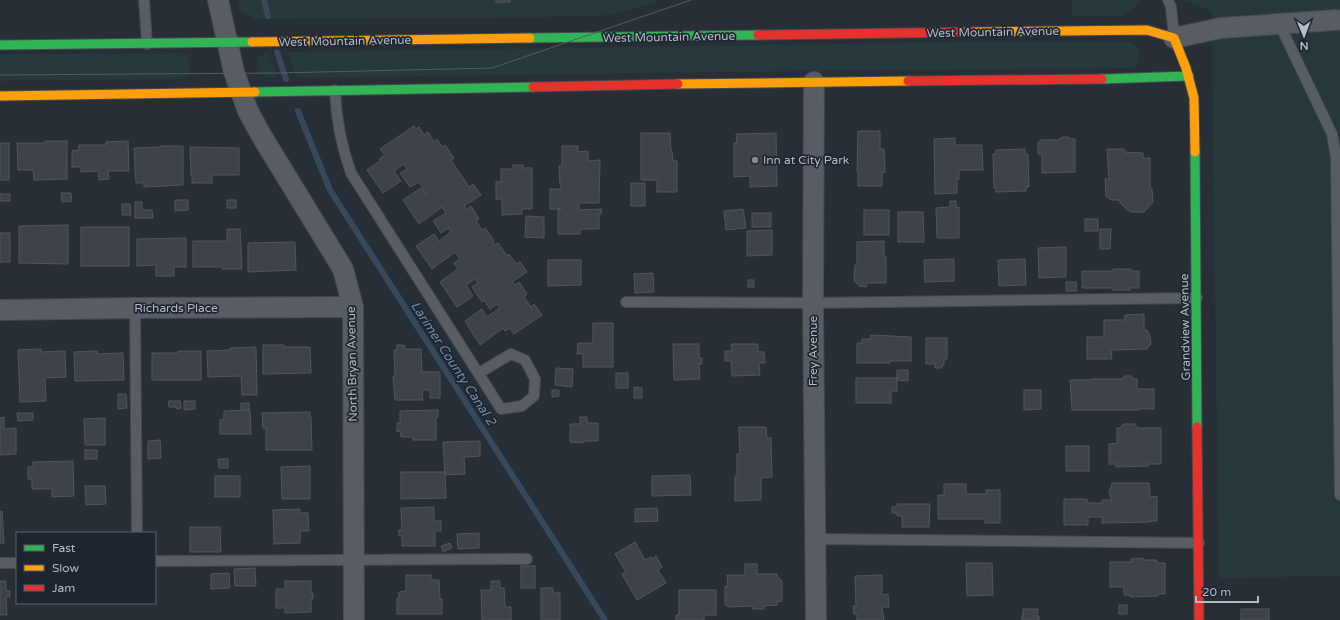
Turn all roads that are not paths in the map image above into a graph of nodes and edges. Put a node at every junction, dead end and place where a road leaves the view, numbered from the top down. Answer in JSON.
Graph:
{"nodes":[{"id":1,"x":144,"y":0,"type":"edge"},
{"id":2,"x":218,"y":0,"type":"edge"},
{"id":3,"x":1168,"y":0,"type":"edge"},
{"id":4,"x":1338,"y":20,"type":"edge"},
{"id":5,"x":1279,"y":23,"type":"junction"},
{"id":6,"x":1174,"y":38,"type":"junction"},
{"id":7,"x":227,"y":43,"type":"junction"},
{"id":8,"x":147,"y":44,"type":"junction"},
{"id":9,"x":0,"y":45,"type":"edge"},
{"id":10,"x":1189,"y":76,"type":"junction"},
{"id":11,"x":814,"y":82,"type":"junction"},
{"id":12,"x":335,"y":90,"type":"junction"},
{"id":13,"x":240,"y":92,"type":"junction"},
{"id":14,"x":0,"y":96,"type":"edge"},
{"id":15,"x":1197,"y":298,"type":"junction"},
{"id":16,"x":626,"y":302,"type":"dead end"},
{"id":17,"x":813,"y":303,"type":"junction"},
{"id":18,"x":353,"y":307,"type":"junction"},
{"id":19,"x":135,"y":308,"type":"junction"},
{"id":20,"x":0,"y":310,"type":"edge"},
{"id":21,"x":479,"y":373,"type":"junction"},
{"id":22,"x":1340,"y":495,"type":"edge"},
{"id":23,"x":138,"y":532,"type":"edge"},
{"id":24,"x":814,"y":539,"type":"junction"},
{"id":25,"x":1199,"y":543,"type":"junction"},
{"id":26,"x":353,"y":559,"type":"junction"},
{"id":27,"x":527,"y":559,"type":"dead end"},
{"id":28,"x":156,"y":562,"type":"edge"},
{"id":29,"x":0,"y":563,"type":"edge"},
{"id":30,"x":16,"y":563,"type":"edge"},
{"id":31,"x":354,"y":620,"type":"edge"},
{"id":32,"x":816,"y":620,"type":"edge"},
{"id":33,"x":1199,"y":620,"type":"edge"}],
"edges":[{"from":1,"to":8,"type":"lane"},
{"from":2,"to":7,"type":"street","name":"North Bryan Avenue"},
{"from":3,"to":6,"type":"lane"},
{"from":4,"to":5,"type":"street","name":"West Mountain Avenue"},
{"from":5,"to":6,"type":"street","name":"West Mountain Avenue"},
{"from":5,"to":22,"type":"lane"},
{"from":6,"to":7,"type":"street","name":"West Mountain Avenue"},
{"from":6,"to":10,"type":"street","name":"Grandview Avenue"},
{"from":7,"to":8,"type":"street","name":"West Mountain Avenue"},
{"from":7,"to":13,"type":"street","name":"North Bryan Avenue"},
{"from":8,"to":9,"type":"street","name":"West Mountain Avenue"},
{"from":10,"to":11,"type":"street"},
{"from":10,"to":15,"type":"street","name":"Grandview Avenue"},
{"from":11,"to":12,"type":"street"},
{"from":11,"to":17,"type":"street","name":"Frey Avenue"},
{"from":12,"to":13,"type":"street"},
{"from":12,"to":21,"type":"lane"},
{"from":13,"to":14,"type":"street"},
{"from":13,"to":18,"type":"street","name":"North Bryan Avenue"},
{"from":15,"to":17,"type":"lane"},
{"from":15,"to":25,"type":"street","name":"Grandview Avenue"},
{"from":16,"to":17,"type":"lane"},
{"from":17,"to":24,"type":"street","name":"Frey Avenue"},
{"from":18,"to":19,"type":"street","name":"Richards Place"},
{"from":18,"to":26,"type":"street","name":"North Bryan Avenue"},
{"from":19,"to":20,"type":"street","name":"Richards Place"},
{"from":19,"to":23,"type":"lane"},
{"from":21,"to":21,"type":"lane"},
{"from":24,"to":25,"type":"lane"},
{"from":24,"to":32,"type":"street","name":"Frey Avenue"},
{"from":25,"to":33,"type":"street","name":"Grandview Avenue"},
{"from":26,"to":27,"type":"lane"},
{"from":26,"to":28,"type":"lane"},
{"from":26,"to":31,"type":"street","name":"North Bryan Avenue"},
{"from":29,"to":30,"type":"lane"}]}
